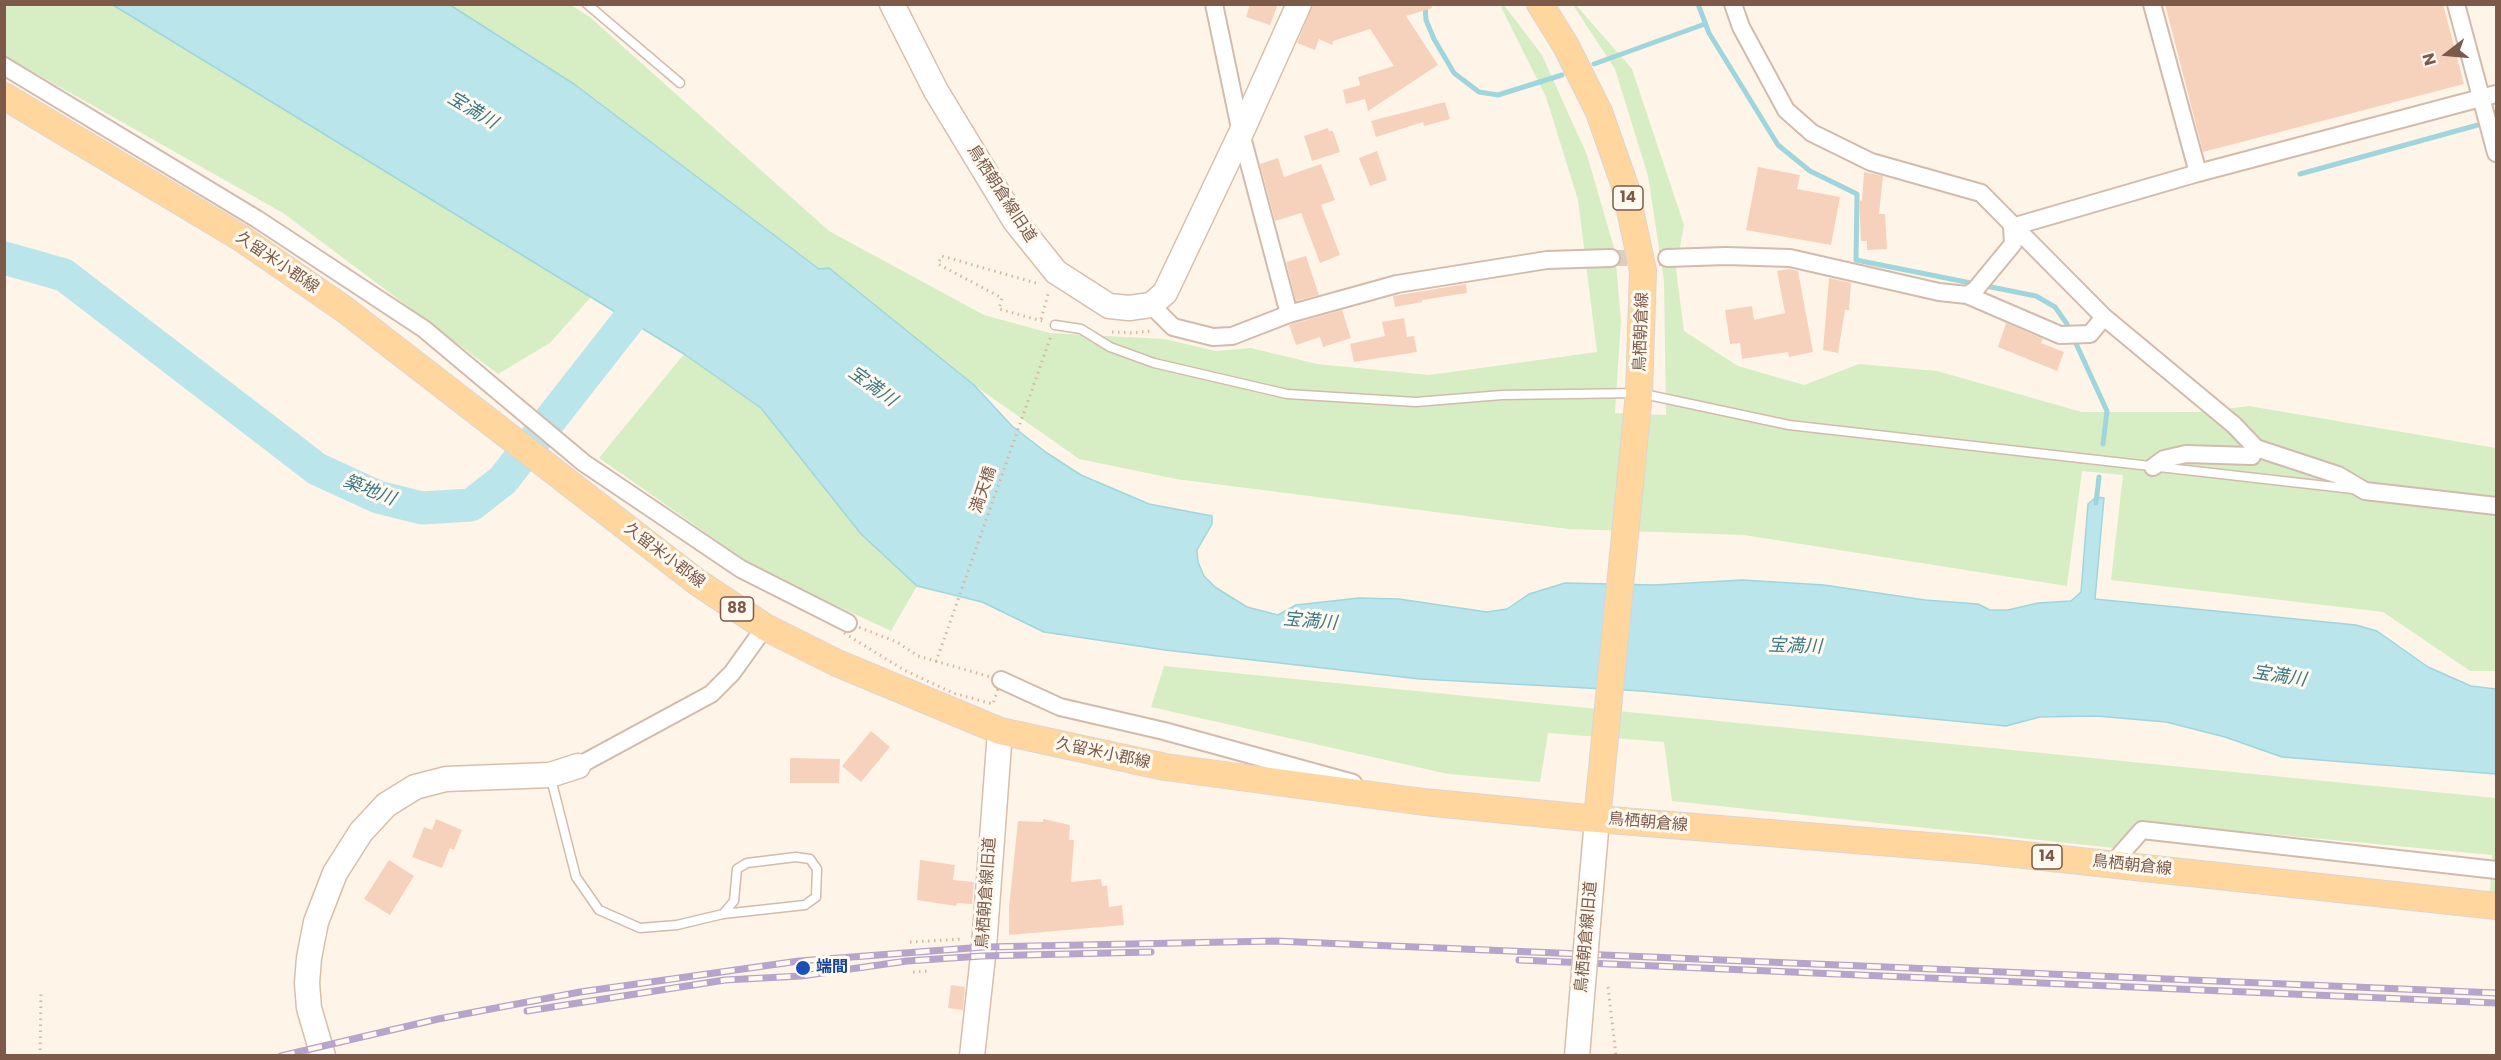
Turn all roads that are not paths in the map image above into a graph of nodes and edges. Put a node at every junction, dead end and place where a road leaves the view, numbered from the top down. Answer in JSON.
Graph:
{"nodes":[{"id":1,"x":587,"y":4,"type":"edge"},
{"id":2,"x":892,"y":4,"type":"edge"},
{"id":3,"x":1215,"y":4,"type":"edge"},
{"id":4,"x":1299,"y":4,"type":"edge"},
{"id":5,"x":1540,"y":4,"type":"edge"},
{"id":6,"x":1732,"y":4,"type":"edge"},
{"id":7,"x":2152,"y":4,"type":"edge"},
{"id":8,"x":2456,"y":4,"type":"edge"},
{"id":9,"x":4,"y":66,"type":"edge"},
{"id":10,"x":680,"y":82,"type":"dead end"},
{"id":11,"x":4,"y":96,"type":"edge"},
{"id":12,"x":2488,"y":102,"type":"edge"},
{"id":13,"x":1241,"y":133,"type":"junction"},
{"id":14,"x":2494,"y":145,"type":"edge"},
{"id":15,"x":2198,"y":173,"type":"junction"},
{"id":16,"x":2012,"y":227,"type":"junction"},
{"id":17,"x":1611,"y":258,"type":"tunnel mouth"},
{"id":18,"x":1666,"y":258,"type":"tunnel mouth"},
{"id":19,"x":1967,"y":295,"type":"junction"},
{"id":20,"x":1158,"y":299,"type":"junction"},
{"id":21,"x":1289,"y":315,"type":"junction"},
{"id":22,"x":2104,"y":317,"type":"junction"},
{"id":23,"x":1055,"y":325,"type":"road end"},
{"id":24,"x":1639,"y":402,"type":"junction"},
{"id":25,"x":2256,"y":448,"type":"junction"},
{"id":26,"x":2153,"y":467,"type":"junction"},
{"id":27,"x":2365,"y":490,"type":"junction"},
{"id":28,"x":2496,"y":506,"type":"edge"},
{"id":29,"x":848,"y":623,"type":"road end"},
{"id":30,"x":765,"y":627,"type":"junction"},
{"id":31,"x":1001,"y":680,"type":"road end"},
{"id":32,"x":1000,"y":731,"type":"junction"},
{"id":33,"x":578,"y":766,"type":"joint"},
{"id":34,"x":550,"y":775,"type":"junction"},
{"id":35,"x":1424,"y":802,"type":"junction"},
{"id":36,"x":1598,"y":819,"type":"junction"},
{"id":37,"x":2112,"y":864,"type":"junction"},
{"id":38,"x":2496,"y":870,"type":"edge"},
{"id":39,"x":2496,"y":906,"type":"edge"},
{"id":40,"x":723,"y":914,"type":"junction"},
{"id":41,"x":323,"y":1056,"type":"edge"},
{"id":42,"x":972,"y":1056,"type":"edge"},
{"id":43,"x":1577,"y":1056,"type":"edge"}],
"edges":[{"from":1,"to":10,"type":"lane"},
{"from":2,"to":20,"type":"street","name":"鳥栖朝倉線旧道"},
{"from":3,"to":13,"type":"street"},
{"from":4,"to":13,"type":"street"},
{"from":5,"to":24,"type":"main road","name":"鳥栖朝倉線","number":"14"},
{"from":6,"to":16,"type":"street"},
{"from":7,"to":15,"type":"street"},
{"from":8,"to":12,"type":"street"},
{"from":9,"to":29,"type":"street"},
{"from":11,"to":30,"type":"main road","name":"久留米小郡線","number":"88"},
{"from":12,"to":14,"type":"street"},
{"from":12,"to":15,"type":"street"},
{"from":13,"to":20,"type":"street"},
{"from":13,"to":21,"type":"street"},
{"from":15,"to":16,"type":"street"},
{"from":16,"to":19,"type":"street"},
{"from":16,"to":22,"type":"street"},
{"from":17,"to":21,"type":"street"},
{"from":18,"to":19,"type":"street"},
{"from":19,"to":22,"type":"street"},
{"from":20,"to":21,"type":"street"},
{"from":22,"to":25,"type":"street"},
{"from":23,"to":24,"type":"lane"},
{"from":24,"to":26,"type":"lane"},
{"from":24,"to":36,"type":"main road","name":"鳥栖朝倉線","number":"14"},
{"from":25,"to":26,"type":"street"},
{"from":25,"to":27,"type":"street"},
{"from":26,"to":27,"type":"lane"},
{"from":27,"to":28,"type":"street"},
{"from":30,"to":32,"type":"main road","name":"久留米小郡線","number":"88"},
{"from":30,"to":33,"type":"street"},
{"from":31,"to":35,"type":"street"},
{"from":32,"to":35,"type":"main road","name":"久留米小郡線","number":"88"},
{"from":32,"to":42,"type":"street","name":"鳥栖朝倉線旧道"},
{"from":33,"to":34,"type":"street"},
{"from":34,"to":40,"type":"lane"},
{"from":34,"to":41,"type":"street"},
{"from":35,"to":36,"type":"main road","name":"久留米小郡線","number":"88"},
{"from":36,"to":37,"type":"main road","name":"鳥栖朝倉線","number":"14"},
{"from":36,"to":43,"type":"street","name":"鳥栖朝倉線旧道","bridge":true},
{"from":37,"to":38,"type":"street"},
{"from":37,"to":39,"type":"main road","name":"鳥栖朝倉線","number":"14"},
{"from":40,"to":40,"type":"lane"}]}
